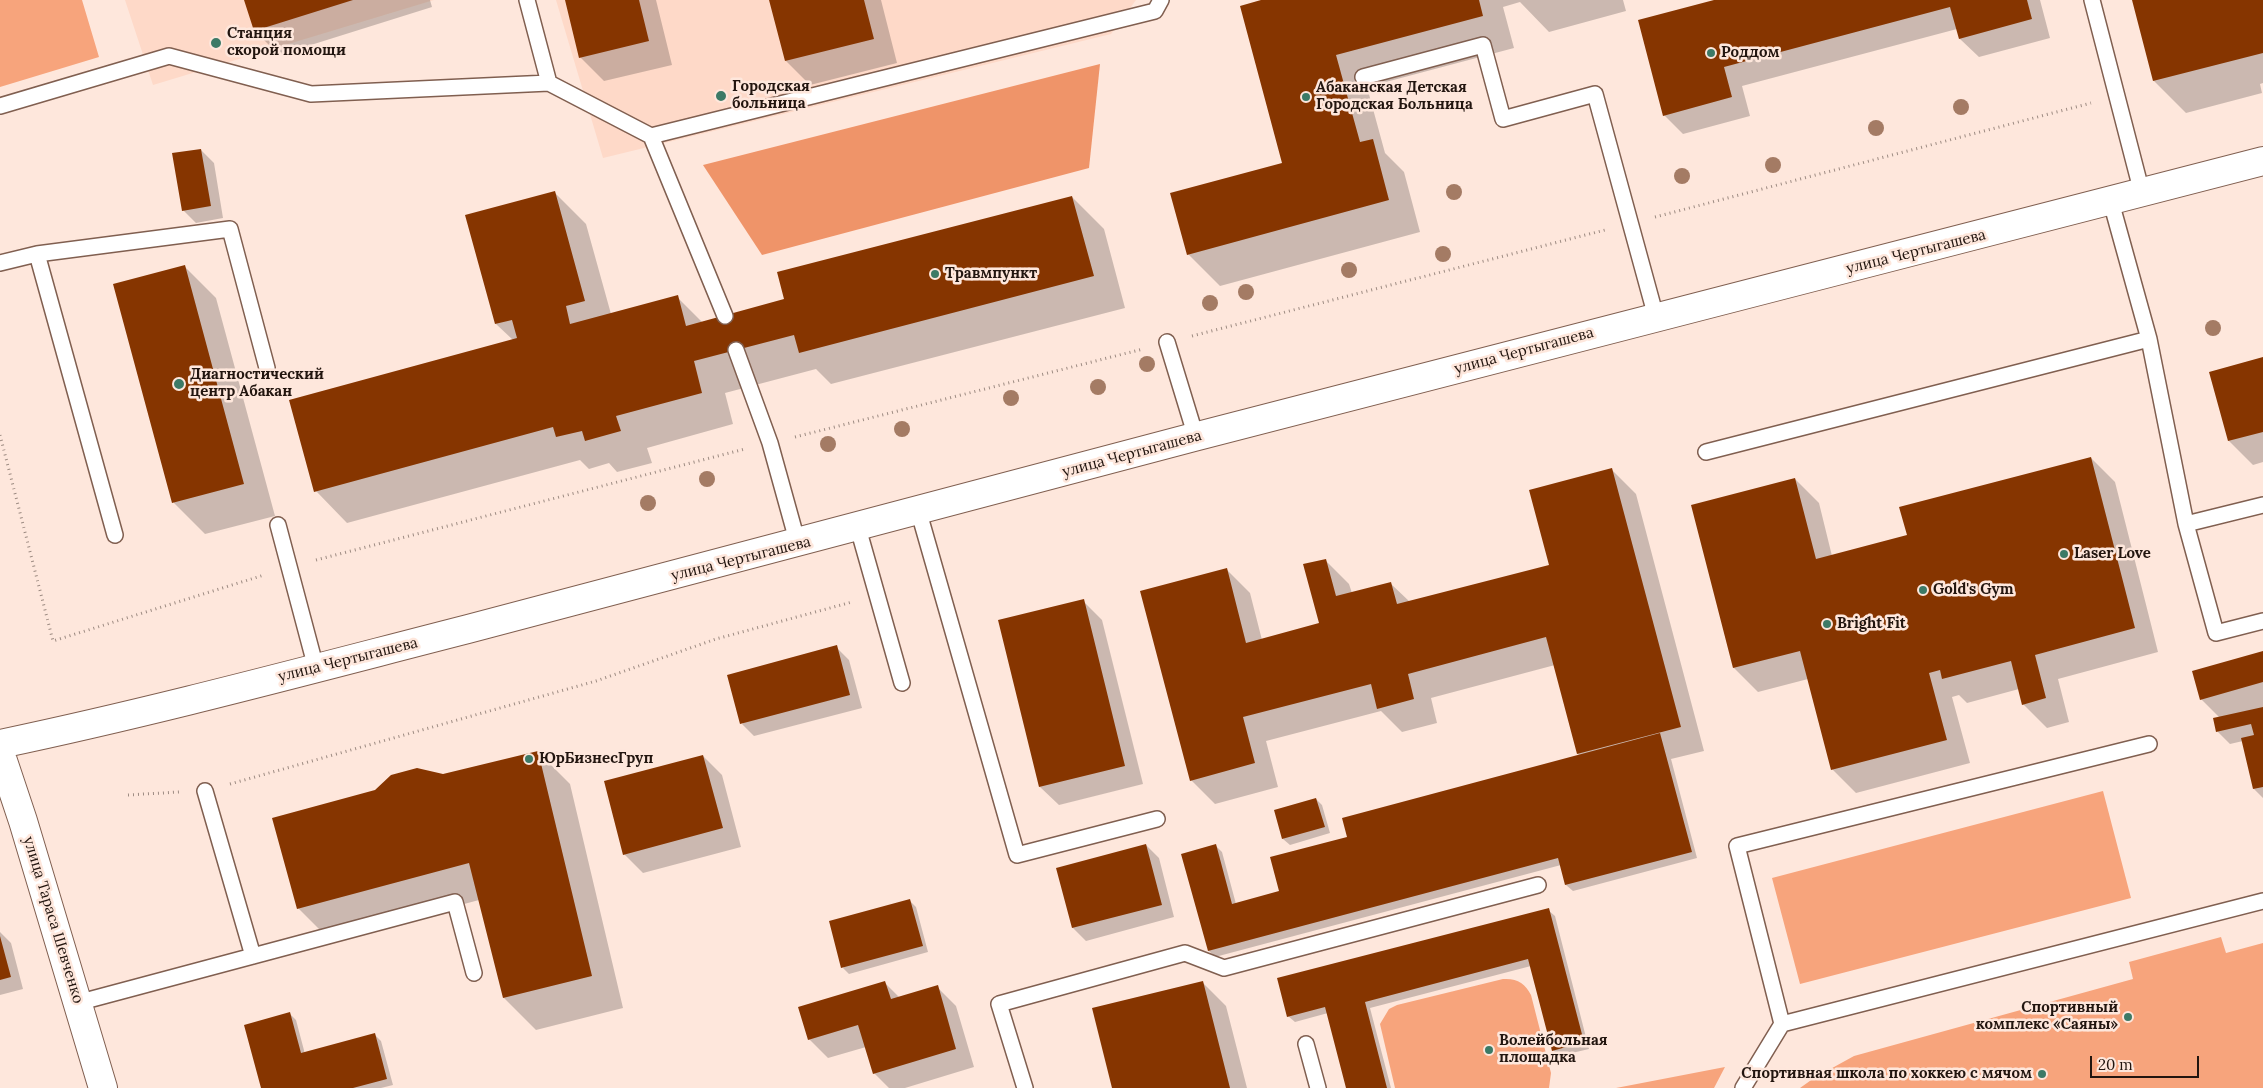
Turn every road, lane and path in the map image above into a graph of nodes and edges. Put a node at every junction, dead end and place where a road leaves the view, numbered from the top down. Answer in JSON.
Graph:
{"nodes":[{"id":1,"x":527,"y":0,"type":"edge"},
{"id":2,"x":1161,"y":0,"type":"edge"},
{"id":3,"x":2092,"y":0,"type":"edge"},
{"id":4,"x":1363,"y":77,"type":"dead end"},
{"id":5,"x":548,"y":83,"type":"junction"},
{"id":6,"x":2116,"y":96,"type":"junction"},
{"id":7,"x":0,"y":106,"type":"edge"},
{"id":8,"x":651,"y":136,"type":"junction"},
{"id":9,"x":2263,"y":161,"type":"edge"},
{"id":10,"x":2142,"y":193,"type":"junction"},
{"id":11,"x":2111,"y":202,"type":"junction"},
{"id":12,"x":1631,"y":223,"type":"junction"},
{"id":13,"x":37,"y":254,"type":"junction"},
{"id":14,"x":0,"y":263,"type":"edge"},
{"id":15,"x":725,"y":316,"type":"dead end"},
{"id":16,"x":1656,"y":317,"type":"junction"},
{"id":17,"x":2149,"y":339,"type":"junction"},
{"id":18,"x":1167,"y":342,"type":"junction"},
{"id":19,"x":736,"y":350,"type":"dead end"},
{"id":20,"x":267,"y":368,"type":"dead end"},
{"id":21,"x":0,"y":435,"type":"edge"},
{"id":22,"x":1196,"y":437,"type":"junction"},
{"id":23,"x":770,"y":443,"type":"junction"},
{"id":24,"x":1706,"y":452,"type":"dead end"},
{"id":25,"x":2263,"y":505,"type":"edge"},
{"id":26,"x":919,"y":512,"type":"junction"},
{"id":27,"x":2186,"y":524,"type":"junction"},
{"id":28,"x":278,"y":525,"type":"dead end"},
{"id":29,"x":858,"y":528,"type":"junction"},
{"id":30,"x":115,"y":535,"type":"dead end"},
{"id":31,"x":798,"y":544,"type":"junction"},
{"id":32,"x":290,"y":566,"type":"junction"},
{"id":33,"x":878,"y":596,"type":"junction"},
{"id":34,"x":2263,"y":621,"type":"edge"},
{"id":35,"x":316,"y":668,"type":"junction"},
{"id":36,"x":902,"y":683,"type":"dead end"},
{"id":37,"x":0,"y":744,"type":"edge"},
{"id":38,"x":2149,"y":744,"type":"dead end"},
{"id":39,"x":0,"y":752,"type":"edge"},
{"id":40,"x":205,"y":790,"type":"junction"},
{"id":41,"x":128,"y":795,"type":"dead end"},
{"id":42,"x":1157,"y":819,"type":"dead end"},
{"id":43,"x":1538,"y":885,"type":"dead end"},
{"id":44,"x":2263,"y":901,"type":"edge"},
{"id":45,"x":253,"y":956,"type":"junction"},
{"id":46,"x":474,"y":973,"type":"dead end"},
{"id":47,"x":77,"y":1003,"type":"junction"},
{"id":48,"x":1782,"y":1024,"type":"junction"},
{"id":49,"x":1306,"y":1044,"type":"dead end"},
{"id":50,"x":103,"y":1088,"type":"edge"},
{"id":51,"x":1025,"y":1088,"type":"edge"},
{"id":52,"x":1318,"y":1088,"type":"edge"},
{"id":53,"x":1743,"y":1088,"type":"edge"}],
"edges":[{"from":1,"to":5,"type":"lane"},
{"from":2,"to":8,"type":"lane"},
{"from":3,"to":6,"type":"lane"},
{"from":4,"to":12,"type":"lane"},
{"from":5,"to":7,"type":"lane"},
{"from":5,"to":8,"type":"lane"},
{"from":6,"to":10,"type":"lane"},
{"from":6,"to":12,"type":"path"},
{"from":8,"to":15,"type":"lane"},
{"from":9,"to":10,"type":"street","name":"улица Чертыгашева"},
{"from":10,"to":11,"type":"street","name":"улица Чертыгашева"},
{"from":11,"to":16,"type":"street","name":"улица Чертыгашева"},
{"from":11,"to":17,"type":"lane"},
{"from":12,"to":16,"type":"lane"},
{"from":12,"to":18,"type":"path"},
{"from":13,"to":14,"type":"lane"},
{"from":13,"to":20,"type":"lane"},
{"from":13,"to":30,"type":"lane"},
{"from":16,"to":22,"type":"street","name":"улица Чертыгашева"},
{"from":17,"to":24,"type":"lane"},
{"from":17,"to":27,"type":"lane"},
{"from":18,"to":22,"type":"lane"},
{"from":18,"to":23,"type":"path"},
{"from":19,"to":23,"type":"lane"},
{"from":21,"to":32,"type":"path"},
{"from":22,"to":26,"type":"street","name":"улица Чертыгашева"},
{"from":23,"to":31,"type":"lane"},
{"from":23,"to":32,"type":"path"},
{"from":25,"to":27,"type":"lane"},
{"from":26,"to":29,"type":"street","name":"улица Чертыгашева"},
{"from":26,"to":42,"type":"lane"},
{"from":27,"to":34,"type":"lane"},
{"from":28,"to":32,"type":"lane"},
{"from":29,"to":31,"type":"street","name":"улица Чертыгашева"},
{"from":29,"to":33,"type":"lane"},
{"from":31,"to":35,"type":"street","name":"улица Чертыгашева"},
{"from":32,"to":35,"type":"lane"},
{"from":33,"to":36,"type":"lane"},
{"from":33,"to":40,"type":"path"},
{"from":35,"to":37,"type":"street","name":"улица Чертыгашева"},
{"from":38,"to":48,"type":"lane"},
{"from":39,"to":47,"type":"street","name":"улица Тараса Шевченко"},
{"from":40,"to":41,"type":"path"},
{"from":40,"to":45,"type":"lane"},
{"from":43,"to":51,"type":"lane"},
{"from":44,"to":48,"type":"lane"},
{"from":45,"to":46,"type":"lane"},
{"from":45,"to":47,"type":"lane"},
{"from":47,"to":50,"type":"street","name":"улица Тараса Шевченко"},
{"from":48,"to":53,"type":"lane"},
{"from":49,"to":52,"type":"lane"}]}
